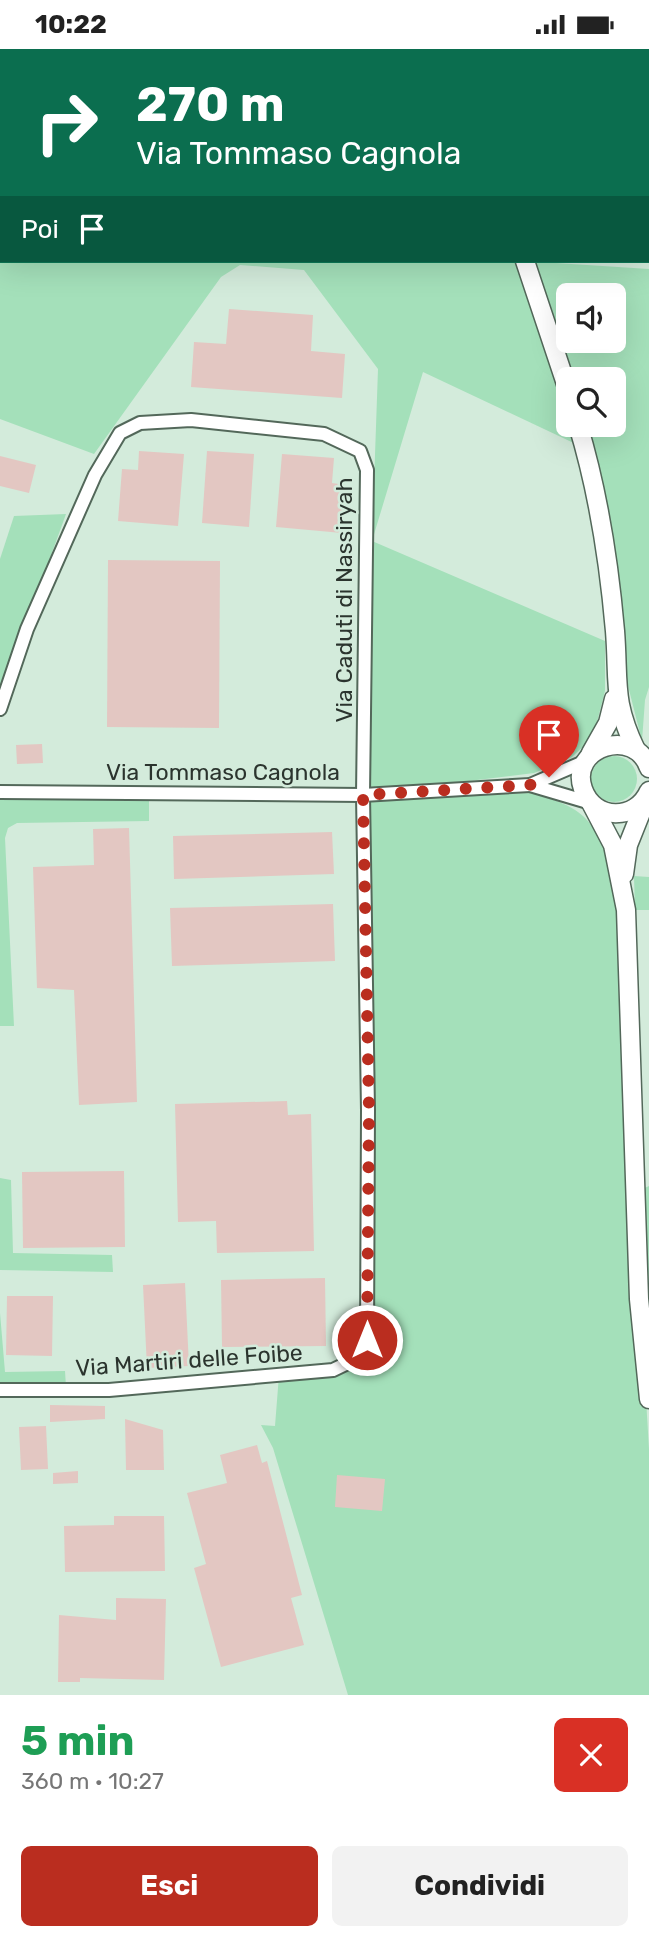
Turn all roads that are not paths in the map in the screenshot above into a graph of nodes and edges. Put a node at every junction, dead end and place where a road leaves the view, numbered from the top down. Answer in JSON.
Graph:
{"nodes":[{"id":1,"x":526,"y":263,"type":"edge"},
{"id":2,"x":560,"y":367,"type":"edge"},
{"id":3,"x":581,"y":437,"type":"edge"},
{"id":4,"x":616,"y":692,"type":"junction"},
{"id":5,"x":0,"y":709,"type":"edge"},
{"id":6,"x":636,"y":750,"type":"junction"},
{"id":7,"x":586,"y":761,"type":"junction"},
{"id":8,"x":649,"y":768,"type":"edge"},
{"id":9,"x":530,"y":785,"type":"junction"},
{"id":10,"x":0,"y":792,"type":"edge"},
{"id":11,"x":648,"y":793,"type":"edge"},
{"id":12,"x":363,"y":795,"type":"junction"},
{"id":13,"x":591,"y":803,"type":"junction"},
{"id":14,"x":622,"y":881,"type":"junction"},
{"id":15,"x":0,"y":1390,"type":"edge"},
{"id":16,"x":649,"y":1399,"type":"edge"}],
"edges":[{"from":1,"to":2,"type":"main road"},
{"from":3,"to":4,"type":"main road"},
{"from":4,"to":6,"type":"main road"},
{"from":4,"to":7,"type":"main road"},
{"from":5,"to":12,"type":"street","name":"Via Caduti di Nassiryah"},
{"from":6,"to":7,"type":"main road"},
{"from":6,"to":8,"type":"main road"},
{"from":7,"to":9,"type":"street","name":"Via Tommaso Cagnola"},
{"from":7,"to":13,"type":"main road"},
{"from":9,"to":12,"type":"street","name":"Via Tommaso Cagnola"},
{"from":9,"to":13,"type":"street","name":"Via Tommaso Cagnola"},
{"from":10,"to":12,"type":"street","name":"Via Tommaso Cagnola"},
{"from":11,"to":13,"type":"main road"},
{"from":11,"to":14,"type":"main road"},
{"from":12,"to":15,"type":"street","name":"Via Martiri delle Foibe"},
{"from":13,"to":14,"type":"main road"},
{"from":14,"to":16,"type":"main road"}]}
